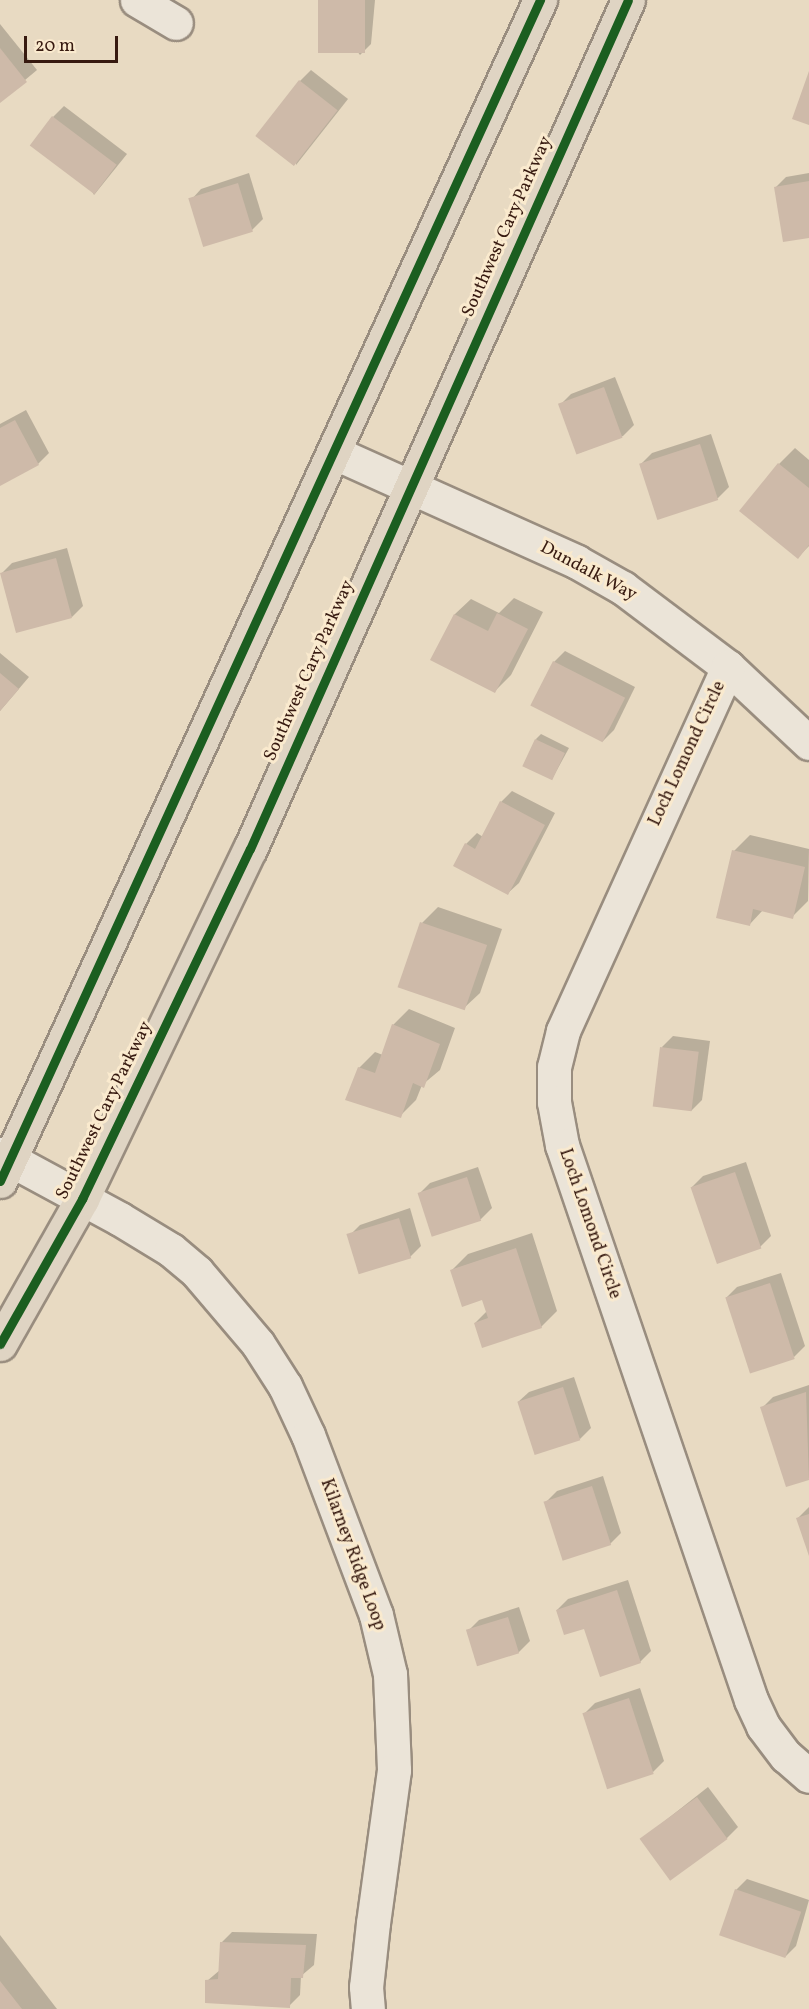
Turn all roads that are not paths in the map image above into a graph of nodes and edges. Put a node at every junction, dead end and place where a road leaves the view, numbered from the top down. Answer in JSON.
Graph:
{"nodes":[{"id":1,"x":137,"y":0,"type":"edge"},
{"id":2,"x":540,"y":0,"type":"edge"},
{"id":3,"x":627,"y":0,"type":"edge"},
{"id":4,"x":176,"y":23,"type":"dead end"},
{"id":5,"x":334,"y":453,"type":"junction"},
{"id":6,"x":409,"y":489,"type":"junction"},
{"id":7,"x":728,"y":667,"type":"junction"},
{"id":8,"x":809,"y":743,"type":"edge"},
{"id":9,"x":4,"y":1165,"type":"edge"},
{"id":10,"x":82,"y":1199,"type":"junction"},
{"id":11,"x":0,"y":1344,"type":"edge"},
{"id":12,"x":809,"y":1776,"type":"edge"},
{"id":13,"x":368,"y":2009,"type":"edge"}],
"edges":[{"from":1,"to":4,"type":"street"},
{"from":2,"to":5,"type":"main road"},
{"from":3,"to":6,"type":"main road","name":"Southwest Cary Parkway"},
{"from":5,"to":6,"type":"street","name":"Dundalk Way"},
{"from":5,"to":9,"type":"main road"},
{"from":6,"to":7,"type":"street","name":"Dundalk Way"},
{"from":6,"to":10,"type":"main road","name":"Southwest Cary Parkway"},
{"from":7,"to":8,"type":"street","name":"Dundalk Way"},
{"from":7,"to":12,"type":"street","name":"Loch Lomond Circle"},
{"from":9,"to":10,"type":"street","name":"Kilarney Ridge Loop"},
{"from":10,"to":11,"type":"main road","name":"Southwest Cary Parkway"},
{"from":10,"to":13,"type":"street","name":"Kilarney Ridge Loop"}]}
